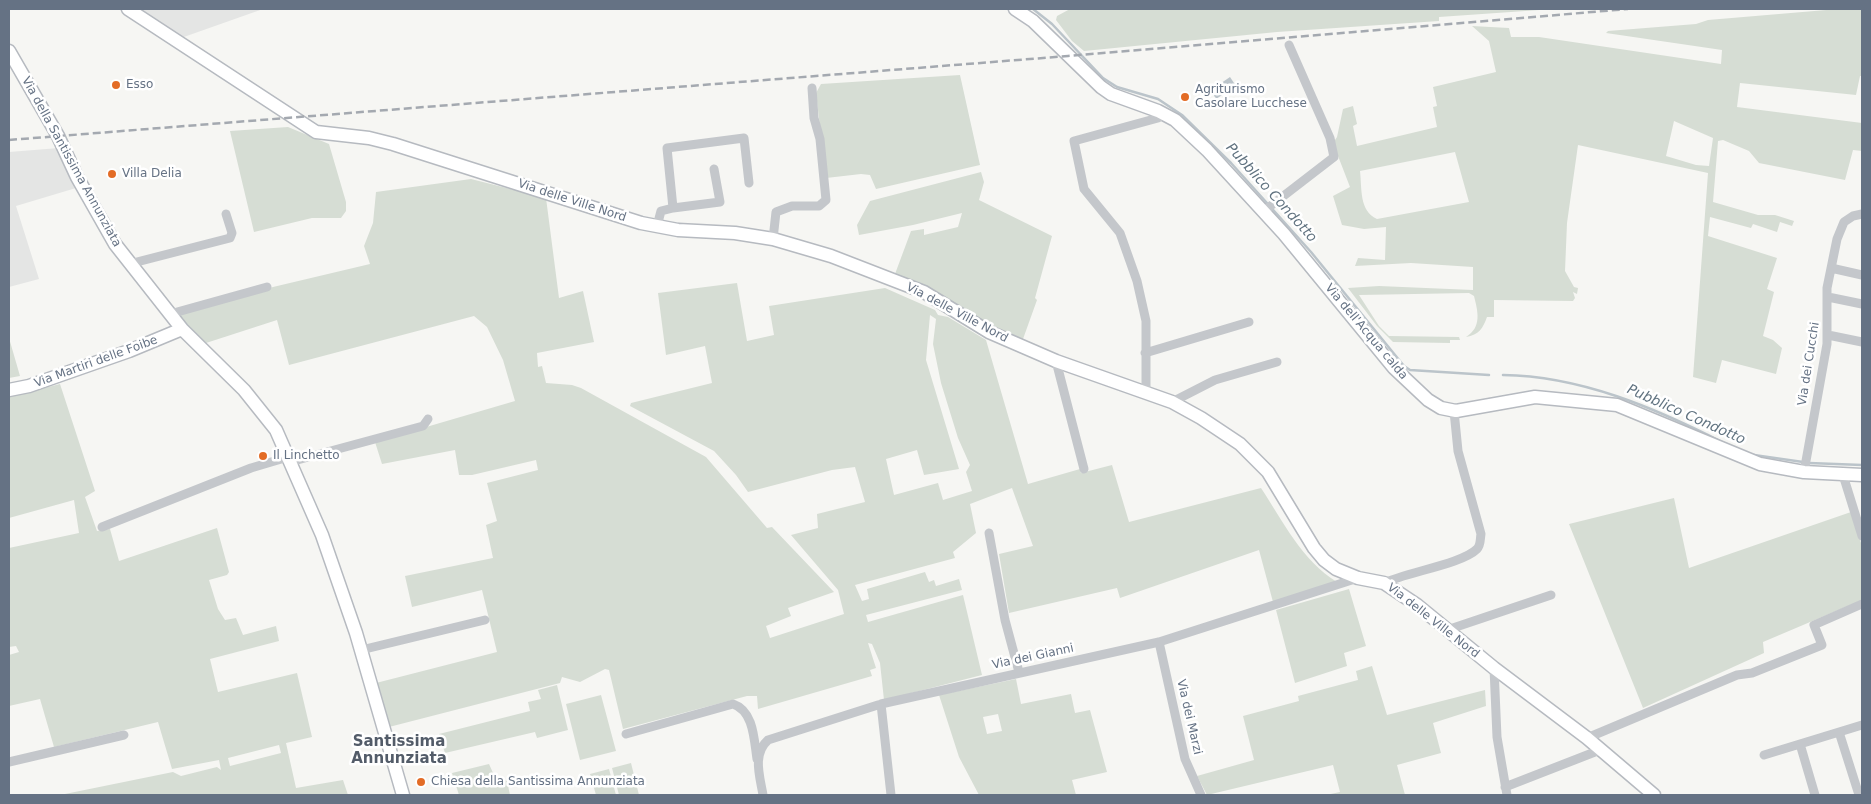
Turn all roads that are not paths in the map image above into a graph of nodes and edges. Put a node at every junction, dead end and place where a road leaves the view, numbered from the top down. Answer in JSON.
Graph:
{"nodes":[{"id":1,"x":128,"y":9,"type":"edge"},
{"id":2,"x":1015,"y":9,"type":"edge"},
{"id":3,"x":1289,"y":45,"type":"dead end"},
{"id":4,"x":9,"y":51,"type":"edge"},
{"id":5,"x":812,"y":88,"type":"dead end"},
{"id":6,"x":1163,"y":114,"type":"junction"},
{"id":7,"x":714,"y":169,"type":"dead end"},
{"id":8,"x":749,"y":183,"type":"dead end"},
{"id":9,"x":673,"y":208,"type":"junction"},
{"id":10,"x":1266,"y":209,"type":"junction"},
{"id":11,"x":226,"y":214,"type":"dead end"},
{"id":12,"x":1862,"y":214,"type":"edge"},
{"id":13,"x":657,"y":226,"type":"junction"},
{"id":14,"x":773,"y":239,"type":"junction"},
{"id":15,"x":232,"y":243,"type":"dead end"},
{"id":16,"x":131,"y":266,"type":"junction"},
{"id":17,"x":1831,"y":268,"type":"junction"},
{"id":18,"x":1862,"y":275,"type":"edge"},
{"id":19,"x":267,"y":287,"type":"dead end"},
{"id":20,"x":1828,"y":297,"type":"junction"},
{"id":21,"x":1862,"y":304,"type":"edge"},
{"id":22,"x":170,"y":314,"type":"junction"},
{"id":23,"x":1249,"y":322,"type":"dead end"},
{"id":24,"x":182,"y":329,"type":"junction"},
{"id":25,"x":1828,"y":335,"type":"junction"},
{"id":26,"x":1862,"y":342,"type":"edge"},
{"id":27,"x":1145,"y":353,"type":"junction"},
{"id":28,"x":1056,"y":361,"type":"junction"},
{"id":29,"x":1277,"y":362,"type":"dead end"},
{"id":30,"x":9,"y":390,"type":"edge"},
{"id":31,"x":1146,"y":393,"type":"junction"},
{"id":32,"x":1172,"y":402,"type":"junction"},
{"id":33,"x":1454,"y":411,"type":"junction"},
{"id":34,"x":428,"y":418,"type":"dead end"},
{"id":35,"x":289,"y":460,"type":"junction"},
{"id":36,"x":1084,"y":469,"type":"dead end"},
{"id":37,"x":1804,"y":472,"type":"junction"},
{"id":38,"x":1843,"y":475,"type":"junction"},
{"id":39,"x":1862,"y":475,"type":"edge"},
{"id":40,"x":102,"y":527,"type":"dead end"},
{"id":41,"x":989,"y":534,"type":"dead end"},
{"id":42,"x":1862,"y":536,"type":"edge"},
{"id":43,"x":1358,"y":578,"type":"junction"},
{"id":44,"x":1384,"y":583,"type":"junction"},
{"id":45,"x":1551,"y":595,"type":"dead end"},
{"id":46,"x":1862,"y":604,"type":"edge"},
{"id":47,"x":485,"y":620,"type":"dead end"},
{"id":48,"x":1447,"y":630,"type":"junction"},
{"id":49,"x":1159,"y":642,"type":"junction"},
{"id":50,"x":361,"y":650,"type":"junction"},
{"id":51,"x":1494,"y":668,"type":"junction"},
{"id":52,"x":1020,"y":672,"type":"junction"},
{"id":53,"x":881,"y":704,"type":"junction"},
{"id":54,"x":1862,"y":725,"type":"edge"},
{"id":55,"x":1839,"y":732,"type":"junction"},
{"id":56,"x":626,"y":734,"type":"dead end"},
{"id":57,"x":124,"y":735,"type":"dead end"},
{"id":58,"x":1586,"y":738,"type":"junction"},
{"id":59,"x":1800,"y":744,"type":"junction"},
{"id":60,"x":1600,"y":750,"type":"junction"},
{"id":61,"x":1764,"y":756,"type":"dead end"},
{"id":62,"x":9,"y":762,"type":"edge"},
{"id":63,"x":758,"y":764,"type":"junction"},
{"id":64,"x":1506,"y":791,"type":"edge"},
{"id":65,"x":403,"y":795,"type":"edge"},
{"id":66,"x":763,"y":795,"type":"edge"},
{"id":67,"x":891,"y":795,"type":"edge"},
{"id":68,"x":1201,"y":795,"type":"edge"},
{"id":69,"x":1654,"y":795,"type":"edge"},
{"id":70,"x":1816,"y":795,"type":"edge"},
{"id":71,"x":1859,"y":795,"type":"edge"}],
"edges":[{"from":1,"to":13,"type":"street","name":"Via delle Ville Nord"},
{"from":2,"to":6,"type":"street","name":"Via dell'Acqua calda"},
{"from":3,"to":10,"type":"street"},
{"from":4,"to":16,"type":"street","name":"Via della Santissima Annunziata"},
{"from":5,"to":14,"type":"street"},
{"from":6,"to":10,"type":"street","name":"Via dell'Acqua calda"},
{"from":6,"to":27,"type":"street"},
{"from":7,"to":9,"type":"street"},
{"from":8,"to":9,"type":"street"},
{"from":9,"to":13,"type":"street"},
{"from":10,"to":33,"type":"street","name":"Via dell'Acqua calda"},
{"from":11,"to":16,"type":"street"},
{"from":12,"to":17,"type":"street","name":"Via dei Cucchi"},
{"from":13,"to":14,"type":"street","name":"Via delle Ville Nord"},
{"from":14,"to":28,"type":"street","name":"Via delle Ville Nord"},
{"from":15,"to":16,"type":"street"},
{"from":16,"to":22,"type":"street","name":"Via della Santissima Annunziata"},
{"from":17,"to":18,"type":"street"},
{"from":17,"to":20,"type":"street","name":"Via dei Cucchi"},
{"from":19,"to":22,"type":"street"},
{"from":20,"to":21,"type":"street"},
{"from":20,"to":25,"type":"street","name":"Via dei Cucchi"},
{"from":22,"to":24,"type":"street","name":"Via della Santissima Annunziata"},
{"from":23,"to":27,"type":"street"},
{"from":24,"to":30,"type":"street","name":"Via Martiri delle Foibe"},
{"from":24,"to":35,"type":"street","name":"Via della Santissima Annunziata"},
{"from":25,"to":26,"type":"street"},
{"from":25,"to":37,"type":"street","name":"Via dei Cucchi"},
{"from":27,"to":31,"type":"street"},
{"from":28,"to":31,"type":"street","name":"Via delle Ville Nord"},
{"from":28,"to":36,"type":"street"},
{"from":29,"to":32,"type":"street"},
{"from":31,"to":32,"type":"street","name":"Via delle Ville Nord"},
{"from":32,"to":43,"type":"street","name":"Via delle Ville Nord"},
{"from":33,"to":37,"type":"street"},
{"from":33,"to":44,"type":"street"},
{"from":34,"to":35,"type":"street"},
{"from":35,"to":40,"type":"street"},
{"from":35,"to":50,"type":"street","name":"Via della Santissima Annunziata"},
{"from":37,"to":38,"type":"street"},
{"from":38,"to":39,"type":"street"},
{"from":38,"to":42,"type":"street"},
{"from":41,"to":52,"type":"street"},
{"from":43,"to":44,"type":"street","name":"Via delle Ville Nord"},
{"from":43,"to":49,"type":"street","name":"Via dei Gianni"},
{"from":44,"to":48,"type":"street","name":"Via delle Ville Nord"},
{"from":45,"to":48,"type":"street"},
{"from":46,"to":58,"type":"street"},
{"from":47,"to":50,"type":"street"},
{"from":48,"to":51,"type":"street","name":"Via delle Ville Nord"},
{"from":49,"to":52,"type":"street","name":"Via dei Gianni"},
{"from":49,"to":68,"type":"street","name":"Via dei Marzi"},
{"from":50,"to":65,"type":"street","name":"Via della Santissima Annunziata"},
{"from":51,"to":58,"type":"street","name":"Via delle Ville Nord"},
{"from":51,"to":64,"type":"street"},
{"from":52,"to":53,"type":"street","name":"Via dei Gianni"},
{"from":53,"to":63,"type":"street","name":"Via dei Gianni"},
{"from":53,"to":67,"type":"street"},
{"from":54,"to":55,"type":"street"},
{"from":55,"to":59,"type":"street"},
{"from":55,"to":71,"type":"street"},
{"from":56,"to":63,"type":"street"},
{"from":57,"to":62,"type":"street"},
{"from":58,"to":60,"type":"street","name":"Via delle Ville Nord"},
{"from":59,"to":61,"type":"street"},
{"from":59,"to":70,"type":"street"},
{"from":60,"to":64,"type":"street"},
{"from":60,"to":69,"type":"street","name":"Via delle Ville Nord"},
{"from":63,"to":66,"type":"street"}]}
